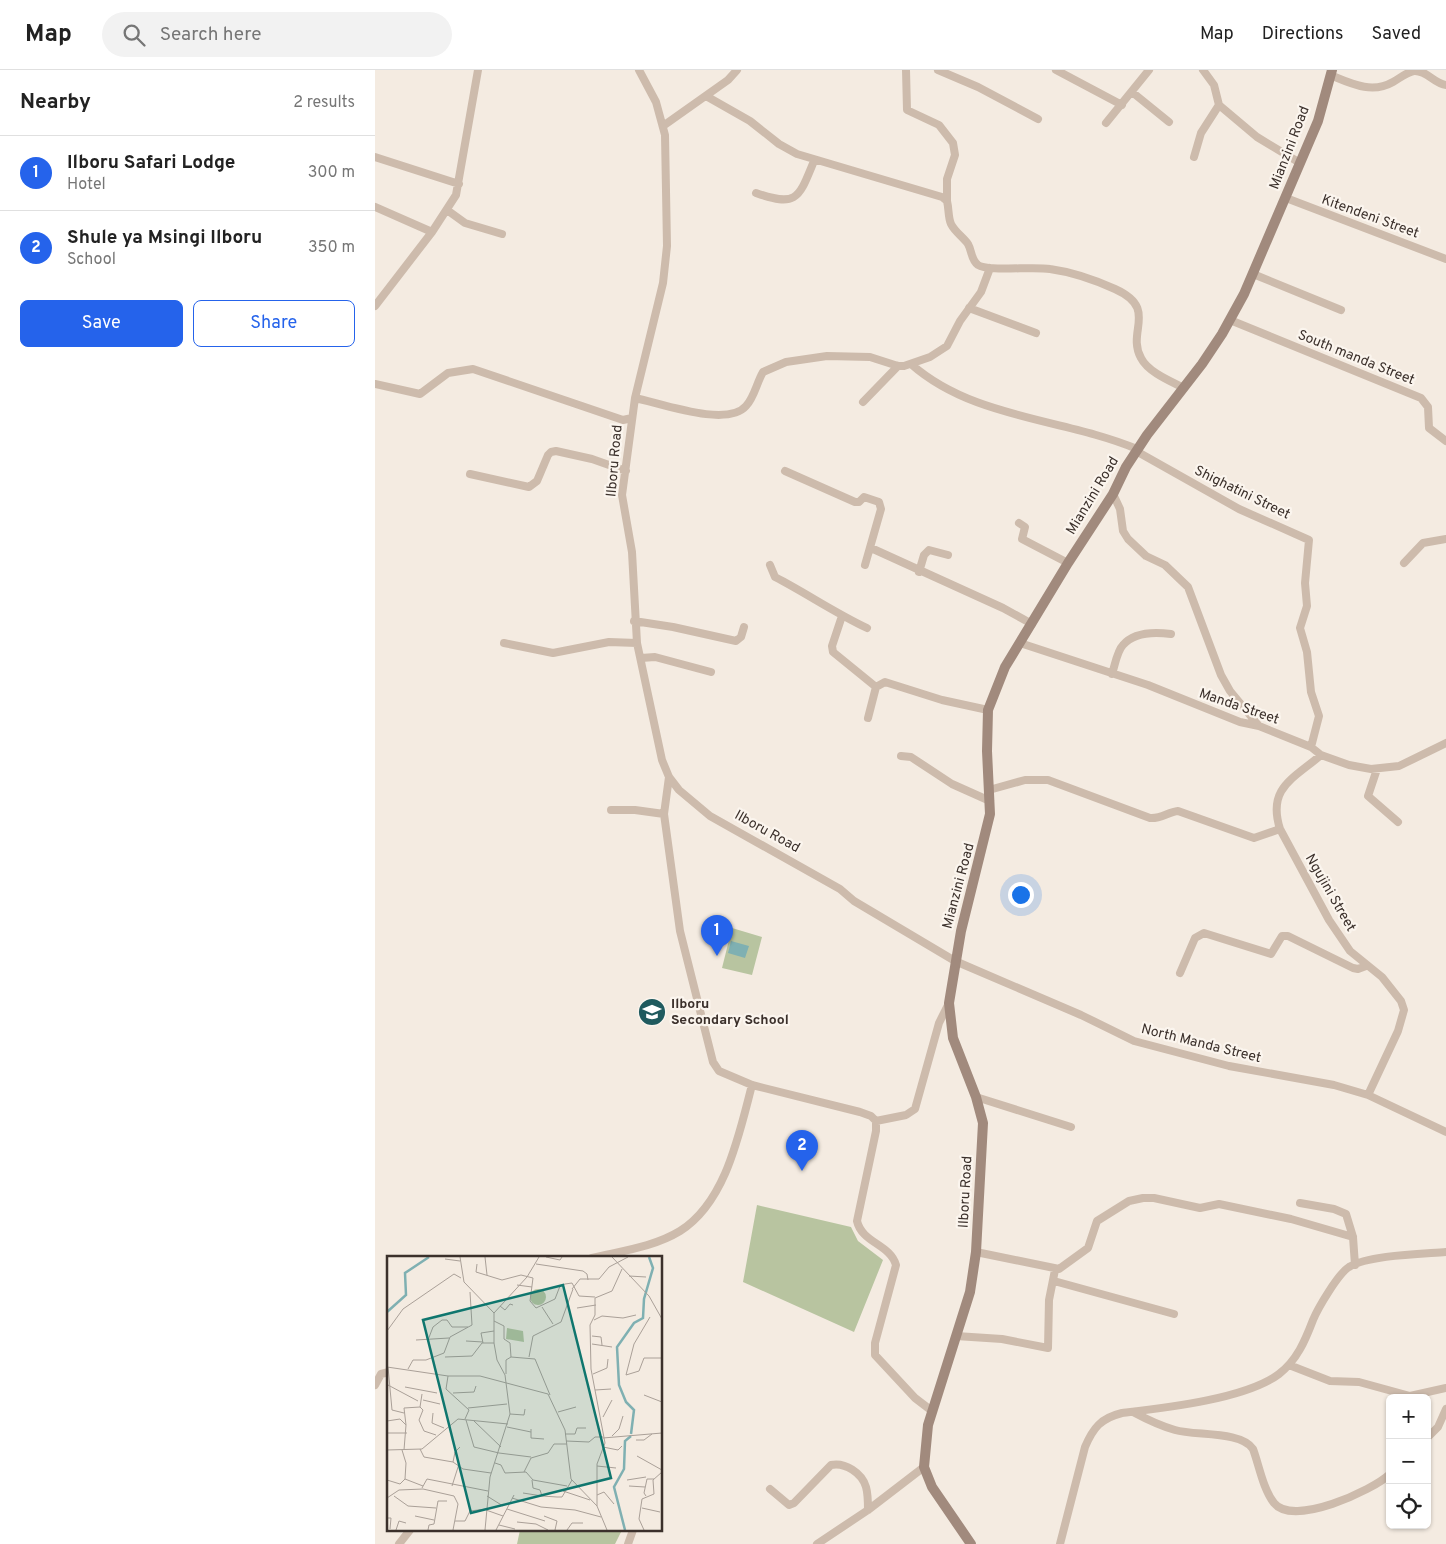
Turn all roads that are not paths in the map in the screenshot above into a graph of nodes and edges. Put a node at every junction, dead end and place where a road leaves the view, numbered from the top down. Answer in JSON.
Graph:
{"nodes":[{"id":1,"x":478,"y":70,"type":"edge"},
{"id":2,"x":639,"y":70,"type":"edge"},
{"id":3,"x":737,"y":70,"type":"edge"},
{"id":4,"x":906,"y":70,"type":"edge"},
{"id":5,"x":938,"y":70,"type":"edge"},
{"id":6,"x":1056,"y":70,"type":"edge"},
{"id":7,"x":1149,"y":70,"type":"edge"},
{"id":8,"x":1203,"y":70,"type":"edge"},
{"id":9,"x":1331,"y":73,"type":"edge"},
{"id":10,"x":1446,"y":85,"type":"edge"},
{"id":11,"x":1132,"y":92,"type":"junction"},
{"id":12,"x":706,"y":96,"type":"junction"},
{"id":13,"x":1122,"y":105,"type":"junction"},
{"id":14,"x":1219,"y":105,"type":"junction"},
{"id":15,"x":1038,"y":119,"type":"dead end"},
{"id":16,"x":1169,"y":122,"type":"dead end"},
{"id":17,"x":1106,"y":123,"type":"dead end"},
{"id":18,"x":663,"y":126,"type":"junction"},
{"id":19,"x":375,"y":157,"type":"edge"},
{"id":20,"x":1194,"y":157,"type":"dead end"},
{"id":21,"x":813,"y":161,"type":"junction"},
{"id":22,"x":1300,"y":163,"type":"junction"},
{"id":23,"x":459,"y":184,"type":"junction"},
{"id":24,"x":756,"y":193,"type":"dead end"},
{"id":25,"x":1285,"y":198,"type":"junction"},
{"id":26,"x":947,"y":201,"type":"junction"},
{"id":27,"x":375,"y":207,"type":"edge"},
{"id":28,"x":447,"y":210,"type":"junction"},
{"id":29,"x":432,"y":232,"type":"junction"},
{"id":30,"x":502,"y":234,"type":"dead end"},
{"id":31,"x":1446,"y":258,"type":"edge"},
{"id":32,"x":989,"y":268,"type":"junction"},
{"id":33,"x":1253,"y":274,"type":"junction"},
{"id":34,"x":376,"y":305,"type":"edge"},
{"id":35,"x":969,"y":308,"type":"junction"},
{"id":36,"x":1341,"y":310,"type":"dead end"},
{"id":37,"x":1230,"y":320,"type":"junction"},
{"id":38,"x":1036,"y":333,"type":"dead end"},
{"id":39,"x":911,"y":364,"type":"junction"},
{"id":40,"x":898,"y":366,"type":"junction"},
{"id":41,"x":375,"y":384,"type":"edge"},
{"id":42,"x":1184,"y":388,"type":"junction"},
{"id":43,"x":635,"y":398,"type":"junction"},
{"id":44,"x":863,"y":402,"type":"dead end"},
{"id":45,"x":632,"y":418,"type":"junction"},
{"id":46,"x":1446,"y":442,"type":"edge"},
{"id":47,"x":1137,"y":450,"type":"junction"},
{"id":48,"x":626,"y":471,"type":"junction"},
{"id":49,"x":785,"y":471,"type":"dead end"},
{"id":50,"x":470,"y":474,"type":"dead end"},
{"id":51,"x":1113,"y":494,"type":"junction"},
{"id":52,"x":1019,"y":523,"type":"dead end"},
{"id":53,"x":1446,"y":539,"type":"edge"},
{"id":54,"x":871,"y":548,"type":"junction"},
{"id":55,"x":947,"y":555,"type":"dead end"},
{"id":56,"x":1067,"y":563,"type":"junction"},
{"id":57,"x":1404,"y":563,"type":"dead end"},
{"id":58,"x":770,"y":564,"type":"dead end"},
{"id":59,"x":865,"y":565,"type":"dead end"},
{"id":60,"x":919,"y":572,"type":"junction"},
{"id":61,"x":842,"y":616,"type":"junction"},
{"id":62,"x":634,"y":621,"type":"junction"},
{"id":63,"x":1032,"y":624,"type":"junction"},
{"id":64,"x":744,"y":627,"type":"dead end"},
{"id":65,"x":867,"y":628,"type":"dead end"},
{"id":66,"x":1171,"y":634,"type":"dead end"},
{"id":67,"x":505,"y":643,"type":"dead end"},
{"id":68,"x":637,"y":643,"type":"junction"},
{"id":69,"x":1020,"y":643,"type":"junction"},
{"id":70,"x":641,"y":658,"type":"junction"},
{"id":71,"x":711,"y":672,"type":"dead end"},
{"id":72,"x":1111,"y":674,"type":"junction"},
{"id":73,"x":876,"y":687,"type":"junction"},
{"id":74,"x":989,"y":710,"type":"junction"},
{"id":75,"x":868,"y":718,"type":"dead end"},
{"id":76,"x":1259,"y":726,"type":"junction"},
{"id":77,"x":1446,"y":742,"type":"edge"},
{"id":78,"x":1311,"y":747,"type":"junction"},
{"id":79,"x":1321,"y":755,"type":"junction"},
{"id":80,"x":901,"y":756,"type":"dead end"},
{"id":81,"x":1377,"y":769,"type":"junction"},
{"id":82,"x":669,"y":777,"type":"junction"},
{"id":83,"x":989,"y":796,"type":"junction"},
{"id":84,"x":611,"y":810,"type":"dead end"},
{"id":85,"x":664,"y":814,"type":"junction"},
{"id":86,"x":1398,"y":822,"type":"dead end"},
{"id":87,"x":1280,"y":829,"type":"junction"},
{"id":88,"x":955,"y":961,"type":"junction"},
{"id":89,"x":1366,"y":966,"type":"junction"},
{"id":90,"x":1180,"y":973,"type":"dead end"},
{"id":91,"x":949,"y":1003,"type":"junction"},
{"id":92,"x":752,"y":1085,"type":"junction"},
{"id":93,"x":1368,"y":1095,"type":"junction"},
{"id":94,"x":976,"y":1097,"type":"junction"},
{"id":95,"x":876,"y":1121,"type":"junction"},
{"id":96,"x":1071,"y":1127,"type":"dead end"},
{"id":97,"x":1446,"y":1132,"type":"edge"},
{"id":98,"x":1299,"y":1203,"type":"dead end"},
{"id":99,"x":1353,"y":1238,"type":"junction"},
{"id":100,"x":976,"y":1252,"type":"junction"},
{"id":101,"x":1446,"y":1252,"type":"edge"},
{"id":102,"x":599,"y":1256,"type":"edge"},
{"id":103,"x":1355,"y":1265,"type":"junction"},
{"id":104,"x":1055,"y":1270,"type":"junction"},
{"id":105,"x":1054,"y":1280,"type":"junction"},
{"id":106,"x":1174,"y":1314,"type":"dead end"},
{"id":107,"x":956,"y":1336,"type":"junction"},
{"id":108,"x":1289,"y":1365,"type":"junction"},
{"id":109,"x":387,"y":1372,"type":"edge"},
{"id":110,"x":375,"y":1385,"type":"edge"},
{"id":111,"x":1446,"y":1388,"type":"edge"},
{"id":112,"x":1446,"y":1409,"type":"edge"},
{"id":113,"x":932,"y":1411,"type":"junction"},
{"id":114,"x":1132,"y":1412,"type":"junction"},
{"id":115,"x":1443,"y":1426,"type":"edge"},
{"id":116,"x":1431,"y":1435,"type":"edge"},
{"id":117,"x":924,"y":1467,"type":"junction"},
{"id":118,"x":1386,"y":1477,"type":"edge"},
{"id":119,"x":770,"y":1489,"type":"dead end"},
{"id":120,"x":868,"y":1510,"type":"junction"},
{"id":121,"x":408,"y":1532,"type":"edge"},
{"id":122,"x":632,"y":1532,"type":"edge"},
{"id":123,"x":399,"y":1544,"type":"edge"},
{"id":124,"x":628,"y":1544,"type":"edge"},
{"id":125,"x":817,"y":1544,"type":"edge"},
{"id":126,"x":971,"y":1544,"type":"edge"},
{"id":127,"x":1060,"y":1544,"type":"edge"}],
"edges":[{"from":1,"to":23,"type":"street"},
{"from":2,"to":18,"type":"street","name":"Ilboru Road"},
{"from":3,"to":12,"type":"street"},
{"from":4,"to":26,"type":"street"},
{"from":5,"to":15,"type":"street"},
{"from":6,"to":13,"type":"street"},
{"from":7,"to":11,"type":"street"},
{"from":8,"to":14,"type":"street"},
{"from":9,"to":10,"type":"street"},
{"from":9,"to":22,"type":"street","name":"Mianzini Road"},
{"from":11,"to":13,"type":"street"},
{"from":11,"to":16,"type":"street"},
{"from":12,"to":18,"type":"street"},
{"from":12,"to":21,"type":"street"},
{"from":13,"to":17,"type":"street"},
{"from":14,"to":20,"type":"street"},
{"from":14,"to":22,"type":"street"},
{"from":18,"to":43,"type":"street","name":"Ilboru Road"},
{"from":19,"to":23,"type":"street"},
{"from":21,"to":24,"type":"street"},
{"from":21,"to":26,"type":"street"},
{"from":22,"to":25,"type":"street","name":"Mianzini Road"},
{"from":23,"to":28,"type":"street"},
{"from":25,"to":31,"type":"street","name":"Kitendeni Street"},
{"from":25,"to":33,"type":"street","name":"Mianzini Road"},
{"from":26,"to":32,"type":"street"},
{"from":27,"to":29,"type":"street"},
{"from":28,"to":29,"type":"street"},
{"from":28,"to":30,"type":"street"},
{"from":29,"to":34,"type":"street"},
{"from":32,"to":35,"type":"street"},
{"from":32,"to":42,"type":"street"},
{"from":33,"to":36,"type":"street"},
{"from":33,"to":37,"type":"street","name":"Mianzini Road"},
{"from":35,"to":38,"type":"street"},
{"from":35,"to":39,"type":"street"},
{"from":37,"to":42,"type":"street","name":"Mianzini Road"},
{"from":37,"to":46,"type":"street","name":"South manda Street"},
{"from":39,"to":40,"type":"street"},
{"from":39,"to":47,"type":"street"},
{"from":40,"to":43,"type":"street"},
{"from":40,"to":44,"type":"street"},
{"from":41,"to":45,"type":"street"},
{"from":42,"to":47,"type":"street","name":"Mianzini Road"},
{"from":43,"to":45,"type":"street","name":"Ilboru Road"},
{"from":45,"to":48,"type":"street","name":"Ilboru Road"},
{"from":47,"to":51,"type":"street","name":"Mianzini Road"},
{"from":47,"to":78,"type":"street","name":"Shighatini Street"},
{"from":48,"to":50,"type":"street"},
{"from":48,"to":62,"type":"street","name":"Ilboru Road"},
{"from":49,"to":54,"type":"street"},
{"from":51,"to":56,"type":"street","name":"Mianzini Road"},
{"from":51,"to":76,"type":"street"},
{"from":52,"to":56,"type":"street"},
{"from":53,"to":57,"type":"street"},
{"from":54,"to":59,"type":"street"},
{"from":54,"to":60,"type":"street"},
{"from":55,"to":60,"type":"street"},
{"from":56,"to":63,"type":"street","name":"Mianzini Road"},
{"from":58,"to":61,"type":"street"},
{"from":60,"to":63,"type":"street"},
{"from":61,"to":65,"type":"street"},
{"from":61,"to":73,"type":"street"},
{"from":62,"to":64,"type":"street"},
{"from":62,"to":68,"type":"street","name":"Ilboru Road"},
{"from":63,"to":69,"type":"street","name":"Mianzini Road"},
{"from":66,"to":72,"type":"street"},
{"from":67,"to":68,"type":"street"},
{"from":68,"to":70,"type":"street","name":"Ilboru Road"},
{"from":69,"to":72,"type":"street","name":"Manda Street"},
{"from":69,"to":74,"type":"street","name":"Mianzini Road"},
{"from":70,"to":71,"type":"street"},
{"from":70,"to":82,"type":"street","name":"Ilboru Road"},
{"from":72,"to":76,"type":"street","name":"Manda Street"},
{"from":73,"to":74,"type":"street"},
{"from":73,"to":75,"type":"street"},
{"from":74,"to":83,"type":"street","name":"Mianzini Road"},
{"from":76,"to":78,"type":"street","name":"Manda Street"},
{"from":77,"to":81,"type":"street","name":"Manda Street"},
{"from":78,"to":79,"type":"street","name":"Manda Street"},
{"from":79,"to":81,"type":"street","name":"Manda Street"},
{"from":79,"to":87,"type":"street","name":"Ngujini Street"},
{"from":80,"to":83,"type":"street"},
{"from":81,"to":86,"type":"street"},
{"from":82,"to":85,"type":"street"},
{"from":82,"to":88,"type":"street","name":"Ilboru Road"},
{"from":83,"to":87,"type":"street"},
{"from":83,"to":88,"type":"street","name":"Mianzini Road"},
{"from":84,"to":85,"type":"street"},
{"from":85,"to":92,"type":"street"},
{"from":87,"to":89,"type":"street","name":"Ngujini Street"},
{"from":88,"to":91,"type":"street","name":"Ilboru Road"},
{"from":88,"to":93,"type":"street","name":"North Manda Street"},
{"from":89,"to":90,"type":"street"},
{"from":89,"to":93,"type":"street","name":"Ngujini Street"},
{"from":91,"to":94,"type":"street","name":"Ilboru Road"},
{"from":91,"to":95,"type":"street"},
{"from":92,"to":95,"type":"street"},
{"from":92,"to":102,"type":"street"},
{"from":93,"to":97,"type":"street","name":"North Manda Street"},
{"from":94,"to":96,"type":"street"},
{"from":94,"to":100,"type":"street","name":"Ilboru Road"},
{"from":95,"to":113,"type":"street"},
{"from":98,"to":99,"type":"street"},
{"from":99,"to":103,"type":"street"},
{"from":99,"to":104,"type":"street"},
{"from":100,"to":104,"type":"street"},
{"from":100,"to":107,"type":"street","name":"Ilboru Road"},
{"from":101,"to":103,"type":"street"},
{"from":103,"to":108,"type":"street"},
{"from":104,"to":105,"type":"street"},
{"from":105,"to":106,"type":"street"},
{"from":105,"to":107,"type":"street"},
{"from":107,"to":113,"type":"street","name":"Ilboru Road"},
{"from":108,"to":111,"type":"street"},
{"from":108,"to":114,"type":"street"},
{"from":109,"to":110,"type":"street"},
{"from":112,"to":115,"type":"street"},
{"from":113,"to":117,"type":"street","name":"Ilboru Road"},
{"from":114,"to":118,"type":"street"},
{"from":114,"to":127,"type":"street"},
{"from":115,"to":116,"type":"street"},
{"from":117,"to":120,"type":"street"},
{"from":117,"to":126,"type":"street","name":"Ilboru Road"},
{"from":119,"to":120,"type":"street"},
{"from":120,"to":125,"type":"street"},
{"from":121,"to":123,"type":"street"},
{"from":122,"to":124,"type":"street"}]}
